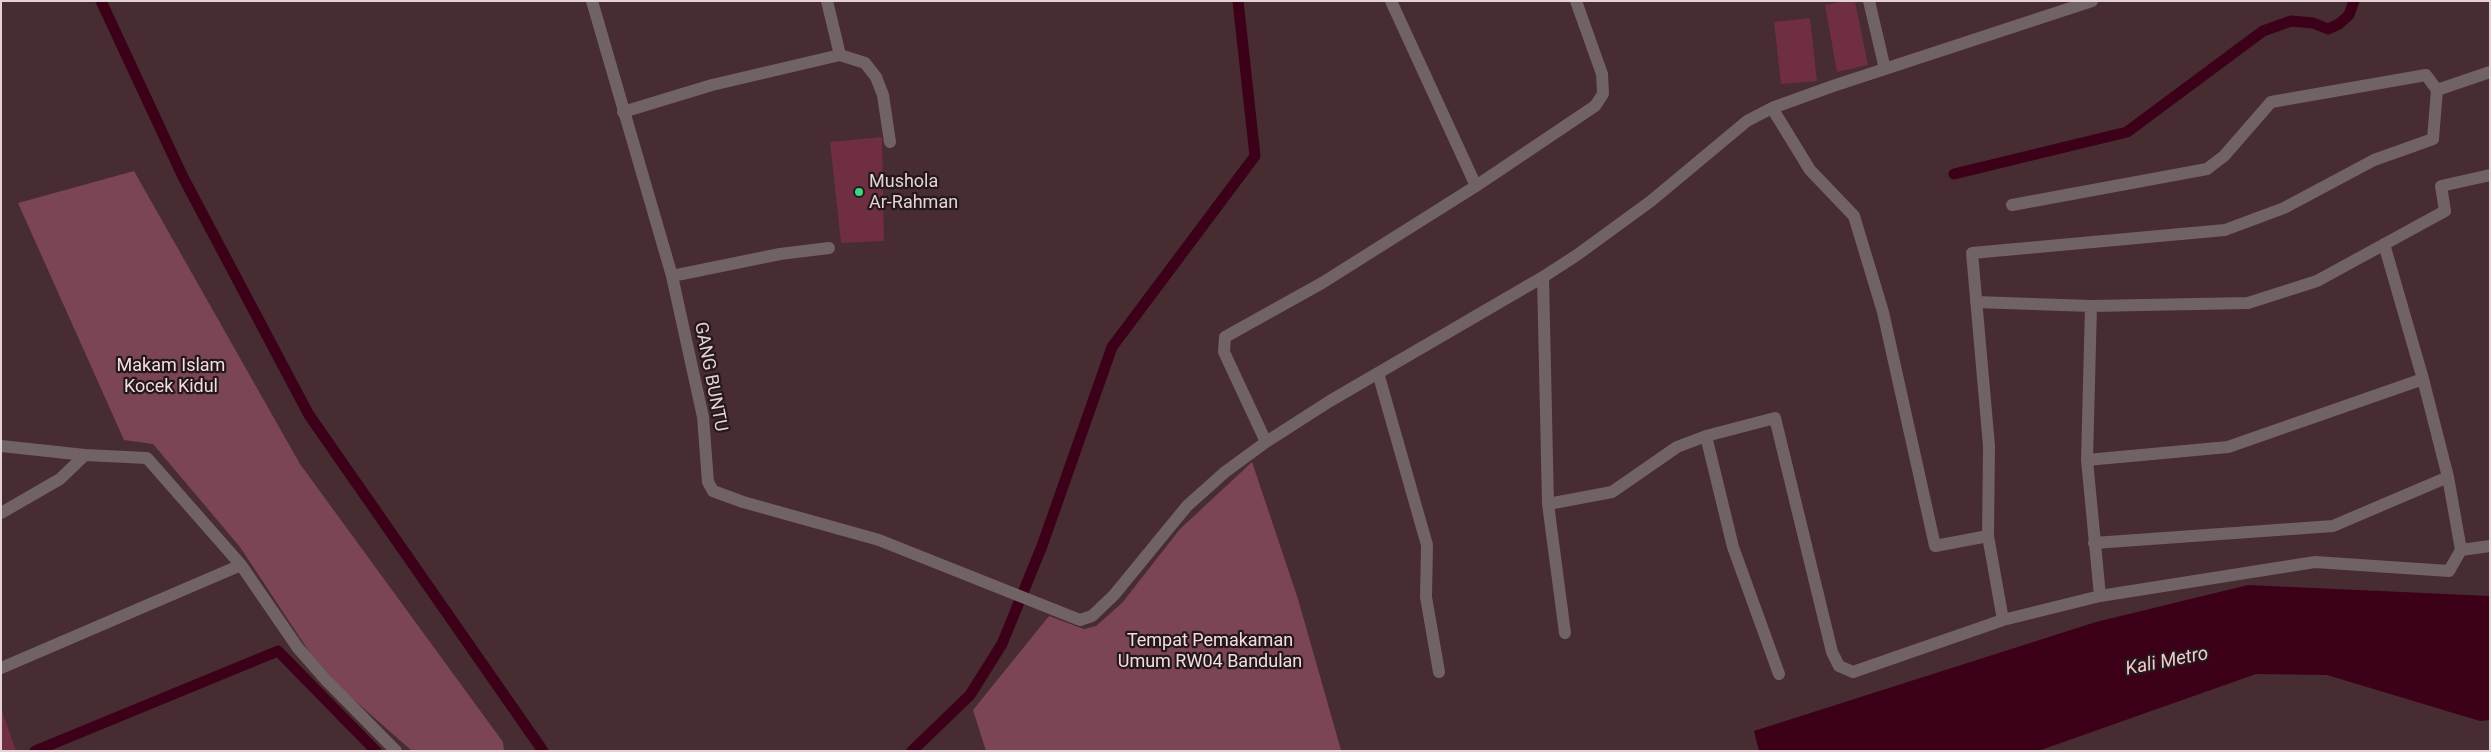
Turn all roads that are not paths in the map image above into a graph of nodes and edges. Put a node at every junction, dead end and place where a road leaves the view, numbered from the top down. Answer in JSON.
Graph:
{"nodes":[{"id":1,"x":592,"y":1,"type":"edge"},
{"id":2,"x":827,"y":1,"type":"edge"},
{"id":3,"x":1391,"y":1,"type":"edge"},
{"id":4,"x":1576,"y":1,"type":"edge"},
{"id":5,"x":1869,"y":1,"type":"edge"},
{"id":6,"x":2092,"y":1,"type":"edge"},
{"id":7,"x":840,"y":55,"type":"junction"},
{"id":8,"x":1885,"y":70,"type":"junction"},
{"id":9,"x":2490,"y":72,"type":"edge"},
{"id":10,"x":2437,"y":90,"type":"junction"},
{"id":11,"x":1772,"y":108,"type":"junction"},
{"id":12,"x":623,"y":112,"type":"junction"},
{"id":13,"x":890,"y":142,"type":"dead end"},
{"id":14,"x":2490,"y":175,"type":"edge"},
{"id":15,"x":1476,"y":186,"type":"junction"},
{"id":16,"x":2012,"y":205,"type":"dead end"},
{"id":17,"x":2384,"y":244,"type":"junction"},
{"id":18,"x":829,"y":248,"type":"dead end"},
{"id":19,"x":672,"y":276,"type":"junction"},
{"id":20,"x":1544,"y":277,"type":"junction"},
{"id":21,"x":1976,"y":302,"type":"junction"},
{"id":22,"x":2091,"y":306,"type":"junction"},
{"id":23,"x":1378,"y":373,"type":"junction"},
{"id":24,"x":2423,"y":379,"type":"junction"},
{"id":25,"x":1706,"y":436,"type":"junction"},
{"id":26,"x":1266,"y":442,"type":"junction"},
{"id":27,"x":1,"y":446,"type":"edge"},
{"id":28,"x":85,"y":455,"type":"junction"},
{"id":29,"x":2087,"y":460,"type":"junction"},
{"id":30,"x":2448,"y":478,"type":"junction"},
{"id":31,"x":1548,"y":504,"type":"junction"},
{"id":32,"x":1,"y":512,"type":"edge"},
{"id":33,"x":1988,"y":536,"type":"junction"},
{"id":34,"x":2094,"y":543,"type":"junction"},
{"id":35,"x":2490,"y":546,"type":"edge"},
{"id":36,"x":2461,"y":550,"type":"junction"},
{"id":37,"x":241,"y":565,"type":"junction"},
{"id":38,"x":2100,"y":596,"type":"junction"},
{"id":39,"x":2003,"y":620,"type":"junction"},
{"id":40,"x":1564,"y":633,"type":"dead end"},
{"id":41,"x":1,"y":668,"type":"edge"},
{"id":42,"x":1439,"y":672,"type":"dead end"},
{"id":43,"x":1779,"y":674,"type":"dead end"},
{"id":44,"x":396,"y":751,"type":"edge"}],
"edges":[{"from":1,"to":12,"type":"street","name":"GANG BUNTU"},
{"from":2,"to":7,"type":"street"},
{"from":3,"to":15,"type":"street"},
{"from":4,"to":15,"type":"street"},
{"from":5,"to":8,"type":"street"},
{"from":6,"to":8,"type":"street","name":"GANG BUNTU"},
{"from":7,"to":12,"type":"street"},
{"from":7,"to":13,"type":"street"},
{"from":8,"to":11,"type":"street","name":"GANG BUNTU"},
{"from":9,"to":10,"type":"street"},
{"from":10,"to":16,"type":"street"},
{"from":10,"to":21,"type":"street"},
{"from":11,"to":20,"type":"street","name":"GANG BUNTU"},
{"from":11,"to":33,"type":"street"},
{"from":12,"to":19,"type":"street","name":"GANG BUNTU"},
{"from":14,"to":17,"type":"street"},
{"from":15,"to":26,"type":"street"},
{"from":17,"to":22,"type":"street"},
{"from":17,"to":24,"type":"street"},
{"from":18,"to":19,"type":"street"},
{"from":19,"to":26,"type":"street","name":"GANG BUNTU"},
{"from":20,"to":23,"type":"street","name":"GANG BUNTU"},
{"from":20,"to":31,"type":"street"},
{"from":21,"to":22,"type":"street"},
{"from":21,"to":33,"type":"street"},
{"from":22,"to":29,"type":"street"},
{"from":23,"to":26,"type":"street","name":"GANG BUNTU"},
{"from":23,"to":42,"type":"street"},
{"from":24,"to":29,"type":"street"},
{"from":24,"to":30,"type":"street"},
{"from":25,"to":31,"type":"street"},
{"from":25,"to":39,"type":"street"},
{"from":25,"to":43,"type":"street"},
{"from":27,"to":28,"type":"street"},
{"from":28,"to":32,"type":"street"},
{"from":28,"to":37,"type":"street"},
{"from":29,"to":34,"type":"street"},
{"from":30,"to":34,"type":"street"},
{"from":30,"to":36,"type":"street"},
{"from":31,"to":40,"type":"street"},
{"from":33,"to":39,"type":"street"},
{"from":34,"to":38,"type":"street"},
{"from":35,"to":36,"type":"street"},
{"from":36,"to":38,"type":"street"},
{"from":37,"to":41,"type":"street"},
{"from":37,"to":44,"type":"street"},
{"from":38,"to":39,"type":"street"}]}
